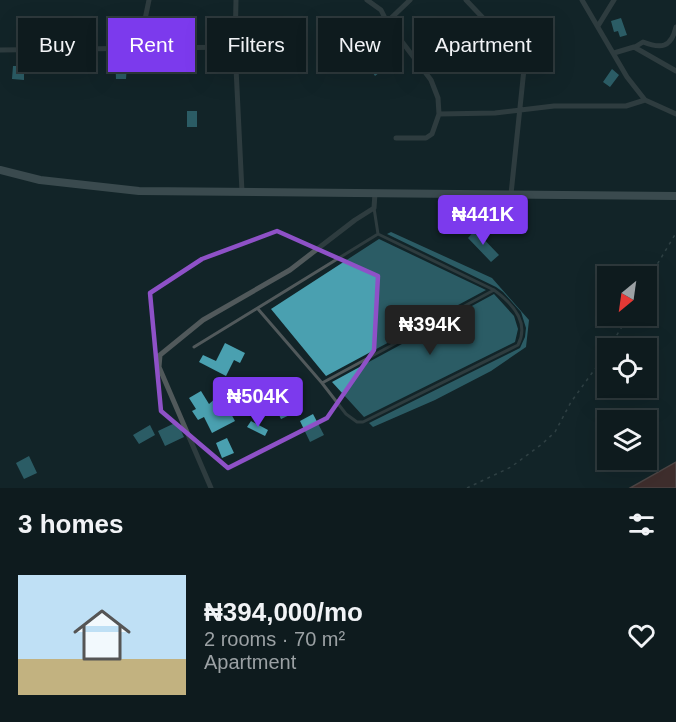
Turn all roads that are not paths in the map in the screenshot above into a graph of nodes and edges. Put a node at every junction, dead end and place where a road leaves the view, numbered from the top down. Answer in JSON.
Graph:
{"nodes":[{"id":1,"x":149,"y":0,"type":"edge"},
{"id":2,"x":236,"y":0,"type":"edge"},
{"id":3,"x":367,"y":0,"type":"edge"},
{"id":4,"x":410,"y":0,"type":"edge"},
{"id":5,"x":466,"y":0,"type":"edge"},
{"id":6,"x":582,"y":0,"type":"edge"},
{"id":7,"x":614,"y":0,"type":"edge"},
{"id":8,"x":145,"y":18,"type":"edge"},
{"id":9,"x":236,"y":18,"type":"edge"},
{"id":10,"x":385,"y":18,"type":"edge"},
{"id":11,"x":391,"y":18,"type":"edge"},
{"id":12,"x":598,"y":26,"type":"junction"},
{"id":13,"x":676,"y":27,"type":"edge"},
{"id":14,"x":402,"y":42,"type":"edge"},
{"id":15,"x":635,"y":47,"type":"junction"},
{"id":16,"x":108,"y":48,"type":"edge"},
{"id":17,"x":0,"y":50,"type":"edge"},
{"id":18,"x":614,"y":53,"type":"junction"},
{"id":19,"x":676,"y":71,"type":"edge"},
{"id":20,"x":237,"y":72,"type":"edge"},
{"id":21,"x":645,"y":100,"type":"junction"},
{"id":22,"x":520,"y":110,"type":"junction"},
{"id":23,"x":440,"y":114,"type":"junction"},
{"id":24,"x":676,"y":114,"type":"edge"},
{"id":25,"x":396,"y":138,"type":"dead end"},
{"id":26,"x":0,"y":170,"type":"edge"},
{"id":27,"x":242,"y":192,"type":"junction"},
{"id":28,"x":375,"y":193,"type":"junction"},
{"id":29,"x":511,"y":194,"type":"junction"},
{"id":30,"x":676,"y":196,"type":"edge"},
{"id":31,"x":374,"y":208,"type":"junction"},
{"id":32,"x":378,"y":234,"type":"junction"},
{"id":33,"x":494,"y":290,"type":"junction"},
{"id":34,"x":258,"y":309,"type":"junction"},
{"id":35,"x":194,"y":347,"type":"dead end"},
{"id":36,"x":322,"y":383,"type":"junction"},
{"id":37,"x":211,"y":488,"type":"edge"}],
"edges":[{"from":1,"to":8,"type":"street"},
{"from":2,"to":9,"type":"street"},
{"from":3,"to":10,"type":"street"},
{"from":4,"to":11,"type":"street"},
{"from":5,"to":22,"type":"street"},
{"from":6,"to":12,"type":"street"},
{"from":7,"to":12,"type":"street"},
{"from":12,"to":18,"type":"street"},
{"from":13,"to":15,"type":"street"},
{"from":14,"to":23,"type":"street"},
{"from":15,"to":18,"type":"street"},
{"from":15,"to":19,"type":"street"},
{"from":16,"to":17,"type":"street"},
{"from":18,"to":21,"type":"street"},
{"from":20,"to":27,"type":"street"},
{"from":21,"to":22,"type":"street"},
{"from":21,"to":24,"type":"street"},
{"from":22,"to":23,"type":"street"},
{"from":22,"to":29,"type":"street"},
{"from":23,"to":25,"type":"street"},
{"from":26,"to":27,"type":"main road"},
{"from":27,"to":28,"type":"main road"},
{"from":28,"to":29,"type":"main road"},
{"from":28,"to":31,"type":"street"},
{"from":29,"to":30,"type":"main road"},
{"from":31,"to":32,"type":"lane"},
{"from":31,"to":37,"type":"street"},
{"from":32,"to":33,"type":"lane"},
{"from":32,"to":34,"type":"lane"},
{"from":33,"to":36,"type":"lane"},
{"from":33,"to":36,"type":"lane"},
{"from":34,"to":35,"type":"lane"},
{"from":34,"to":36,"type":"lane"}]}
